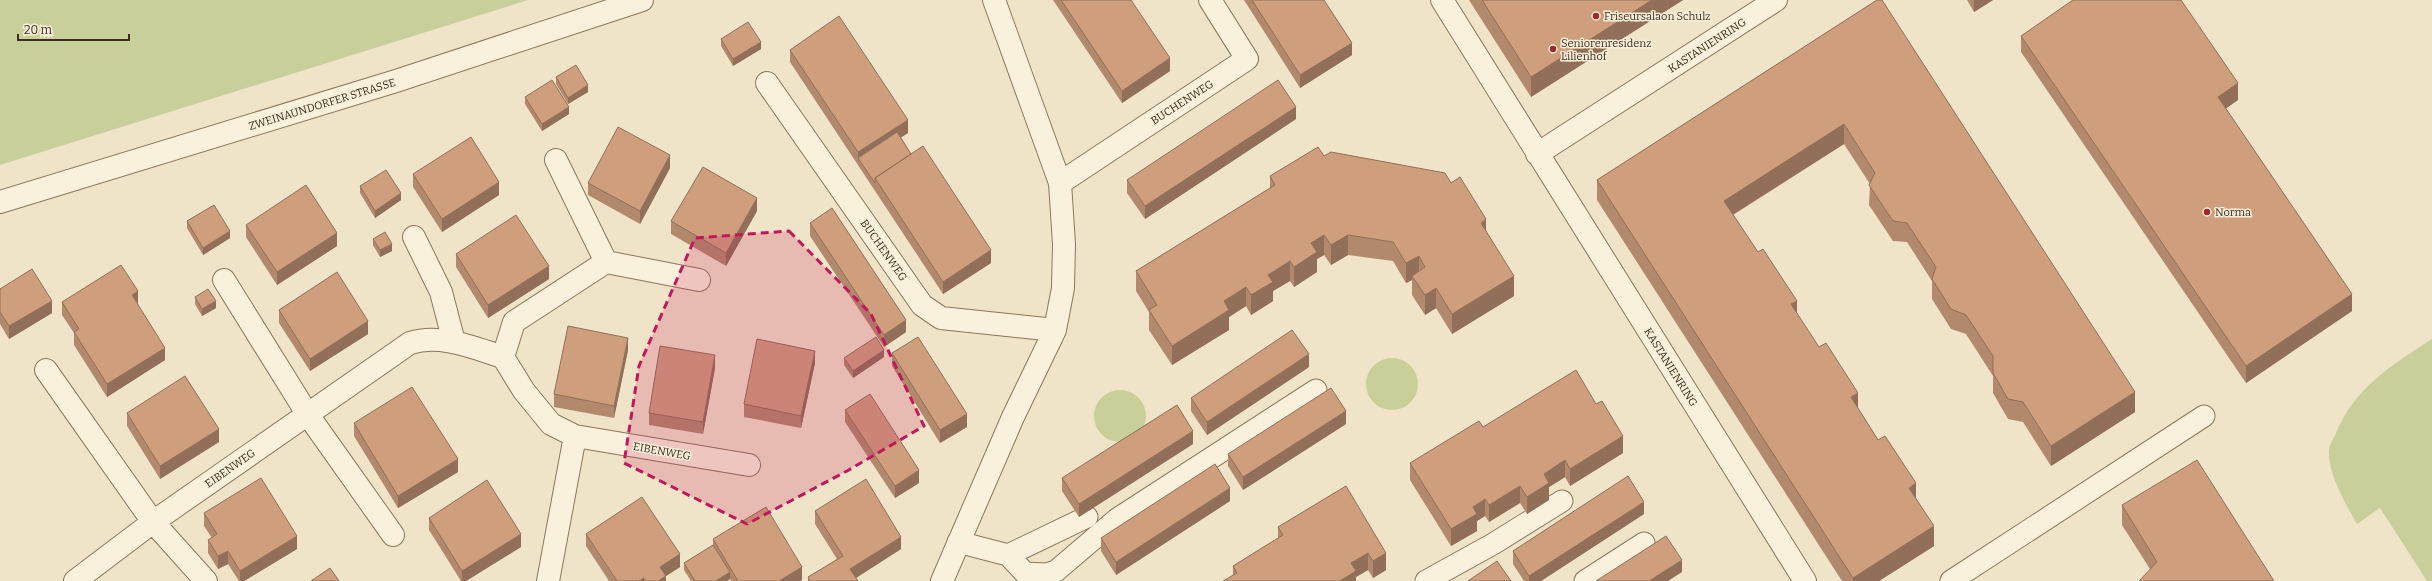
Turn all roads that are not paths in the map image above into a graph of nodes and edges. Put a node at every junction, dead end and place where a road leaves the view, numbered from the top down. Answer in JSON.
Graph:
{"nodes":[{"id":1,"x":642,"y":0,"type":"edge"},
{"id":2,"x":994,"y":0,"type":"edge"},
{"id":3,"x":1210,"y":0,"type":"edge"},
{"id":4,"x":1442,"y":0,"type":"edge"},
{"id":5,"x":1776,"y":0,"type":"edge"},
{"id":6,"x":767,"y":84,"type":"dead end"},
{"id":7,"x":1536,"y":154,"type":"junction"},
{"id":8,"x":556,"y":160,"type":"dead end"},
{"id":9,"x":1060,"y":183,"type":"junction"},
{"id":10,"x":0,"y":202,"type":"edge"},
{"id":11,"x":414,"y":237,"type":"dead end"},
{"id":12,"x":606,"y":262,"type":"junction"},
{"id":13,"x":224,"y":280,"type":"dead end"},
{"id":14,"x":699,"y":280,"type":"dead end"},
{"id":15,"x":1055,"y":330,"type":"junction"},
{"id":16,"x":454,"y":342,"type":"junction"},
{"id":17,"x":503,"y":357,"type":"junction"},
{"id":18,"x":46,"y":370,"type":"dead end"},
{"id":19,"x":1316,"y":390,"type":"dead end"},
{"id":20,"x":308,"y":414,"type":"junction"},
{"id":21,"x":2204,"y":416,"type":"dead end"},
{"id":22,"x":576,"y":436,"type":"junction"},
{"id":23,"x":749,"y":465,"type":"dead end"},
{"id":24,"x":1562,"y":501,"type":"dead end"},
{"id":25,"x":1087,"y":517,"type":"edge"},
{"id":26,"x":153,"y":522,"type":"junction"},
{"id":27,"x":393,"y":535,"type":"dead end"},
{"id":28,"x":958,"y":542,"type":"junction"},
{"id":29,"x":1644,"y":543,"type":"dead end"},
{"id":30,"x":1008,"y":555,"type":"junction"},
{"id":31,"x":75,"y":581,"type":"edge"},
{"id":32,"x":206,"y":581,"type":"edge"},
{"id":33,"x":548,"y":581,"type":"edge"},
{"id":34,"x":942,"y":581,"type":"edge"},
{"id":35,"x":1426,"y":581,"type":"edge"},
{"id":36,"x":1585,"y":581,"type":"edge"},
{"id":37,"x":1805,"y":581,"type":"edge"},
{"id":38,"x":1951,"y":581,"type":"edge"}],
"edges":[{"from":1,"to":10,"type":"street","name":"ZWEINAUNDORFER STRASSE"},
{"from":2,"to":9,"type":"street"},
{"from":3,"to":9,"type":"street","name":"BUCHENWEG"},
{"from":4,"to":7,"type":"street","name":"KASTANIENRING"},
{"from":5,"to":7,"type":"street","name":"KASTANIENRING"},
{"from":6,"to":15,"type":"street","name":"BUCHENWEG"},
{"from":7,"to":37,"type":"street","name":"KASTANIENRING"},
{"from":8,"to":12,"type":"street"},
{"from":9,"to":15,"type":"street"},
{"from":11,"to":16,"type":"street"},
{"from":12,"to":14,"type":"street"},
{"from":12,"to":17,"type":"street"},
{"from":13,"to":20,"type":"street"},
{"from":15,"to":28,"type":"street"},
{"from":16,"to":17,"type":"street","name":"EIBENWEG"},
{"from":16,"to":20,"type":"street","name":"EIBENWEG"},
{"from":17,"to":22,"type":"street","name":"EIBENWEG"},
{"from":18,"to":26,"type":"street"},
{"from":19,"to":30,"type":"lane"},
{"from":20,"to":26,"type":"street","name":"EIBENWEG"},
{"from":20,"to":27,"type":"street"},
{"from":21,"to":38,"type":"lane"},
{"from":22,"to":23,"type":"street","name":"EIBENWEG"},
{"from":22,"to":33,"type":"street"},
{"from":24,"to":35,"type":"lane"},
{"from":25,"to":30,"type":"lane"},
{"from":26,"to":31,"type":"street","name":"EIBENWEG"},
{"from":26,"to":32,"type":"street"},
{"from":28,"to":30,"type":"lane"},
{"from":28,"to":34,"type":"street"},
{"from":29,"to":36,"type":"lane"}]}
